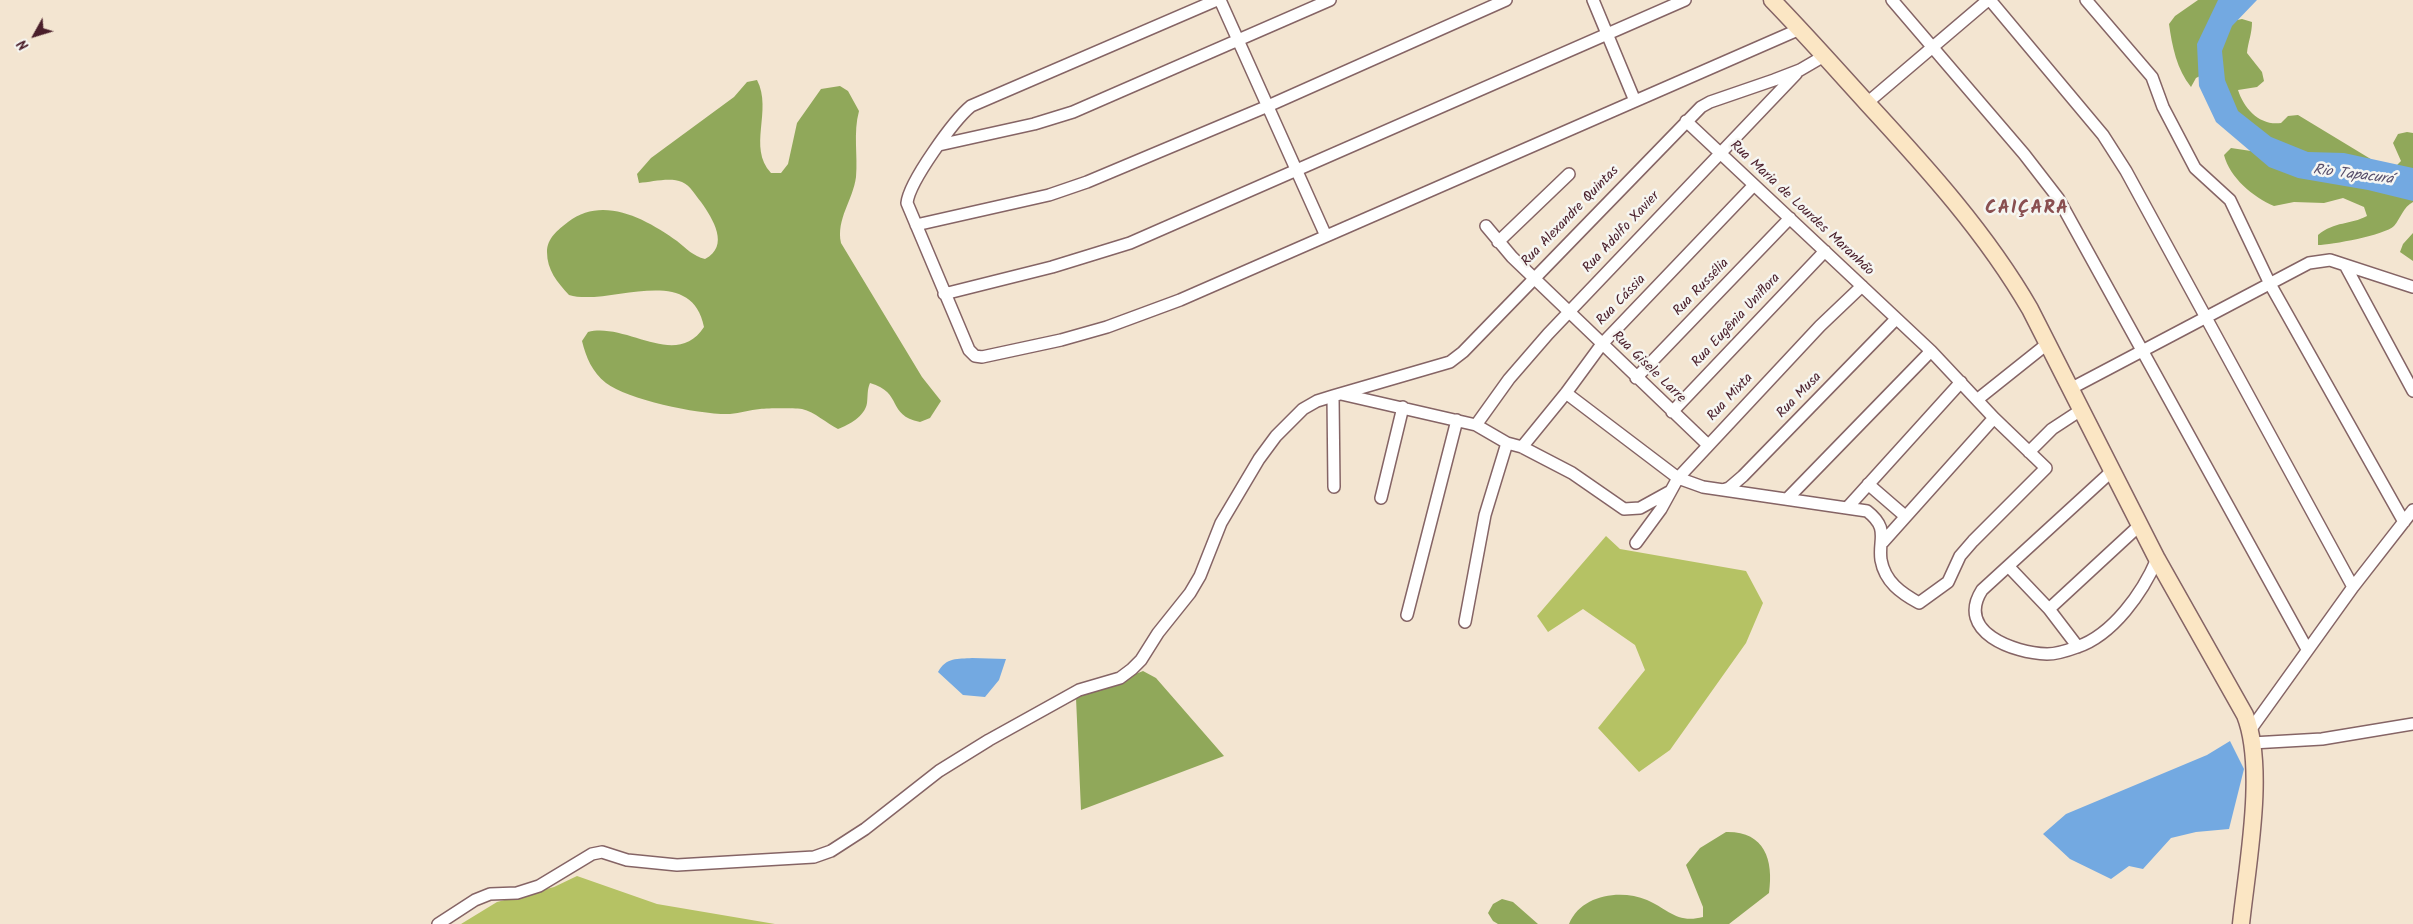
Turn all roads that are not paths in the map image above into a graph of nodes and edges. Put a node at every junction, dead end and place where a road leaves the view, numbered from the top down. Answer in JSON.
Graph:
{"nodes":[{"id":1,"x":1219,"y":0,"type":"edge"},
{"id":2,"x":1330,"y":0,"type":"edge"},
{"id":3,"x":1506,"y":0,"type":"edge"},
{"id":4,"x":1593,"y":0,"type":"edge"},
{"id":5,"x":1685,"y":0,"type":"edge"},
{"id":6,"x":1772,"y":0,"type":"edge"},
{"id":7,"x":1892,"y":0,"type":"edge"},
{"id":8,"x":1989,"y":0,"type":"edge"},
{"id":9,"x":2086,"y":0,"type":"edge"},
{"id":10,"x":1800,"y":29,"type":"junction"},
{"id":11,"x":1607,"y":35,"type":"junction"},
{"id":12,"x":1238,"y":41,"type":"junction"},
{"id":13,"x":1933,"y":46,"type":"junction"},
{"id":14,"x":1824,"y":56,"type":"junction"},
{"id":15,"x":1800,"y":70,"type":"junction"},
{"id":16,"x":1635,"y":101,"type":"junction"},
{"id":17,"x":1867,"y":103,"type":"junction"},
{"id":18,"x":1268,"y":106,"type":"junction"},
{"id":19,"x":1686,"y":121,"type":"junction"},
{"id":20,"x":939,"y":145,"type":"junction"},
{"id":21,"x":1720,"y":152,"type":"junction"},
{"id":22,"x":1295,"y":170,"type":"junction"},
{"id":23,"x":1569,"y":174,"type":"dead end"},
{"id":24,"x":1754,"y":186,"type":"junction"},
{"id":25,"x":1790,"y":218,"type":"junction"},
{"id":26,"x":916,"y":225,"type":"junction"},
{"id":27,"x":1486,"y":226,"type":"dead end"},
{"id":28,"x":1326,"y":236,"type":"junction"},
{"id":29,"x":1498,"y":242,"type":"junction"},
{"id":30,"x":1825,"y":251,"type":"junction"},
{"id":31,"x":2345,"y":264,"type":"junction"},
{"id":32,"x":1534,"y":277,"type":"junction"},
{"id":33,"x":2270,"y":284,"type":"junction"},
{"id":34,"x":1862,"y":286,"type":"junction"},
{"id":35,"x":2413,"y":287,"type":"edge"},
{"id":36,"x":944,"y":294,"type":"junction"},
{"id":37,"x":1568,"y":312,"type":"junction"},
{"id":38,"x":2206,"y":318,"type":"junction"},
{"id":39,"x":1895,"y":320,"type":"junction"},
{"id":40,"x":1602,"y":344,"type":"junction"},
{"id":41,"x":2047,"y":344,"type":"junction"},
{"id":42,"x":2144,"y":350,"type":"junction"},
{"id":43,"x":1931,"y":352,"type":"junction"},
{"id":44,"x":1636,"y":378,"type":"junction"},
{"id":45,"x":1961,"y":382,"type":"junction"},
{"id":46,"x":2070,"y":389,"type":"junction"},
{"id":47,"x":2413,"y":391,"type":"edge"},
{"id":48,"x":1566,"y":393,"type":"junction"},
{"id":49,"x":1336,"y":395,"type":"junction"},
{"id":50,"x":1978,"y":399,"type":"junction"},
{"id":51,"x":1403,"y":408,"type":"junction"},
{"id":52,"x":2081,"y":410,"type":"junction"},
{"id":53,"x":1672,"y":412,"type":"junction"},
{"id":54,"x":1994,"y":418,"type":"junction"},
{"id":55,"x":1457,"y":420,"type":"junction"},
{"id":56,"x":1476,"y":425,"type":"junction"},
{"id":57,"x":1507,"y":443,"type":"junction"},
{"id":58,"x":1708,"y":445,"type":"junction"},
{"id":59,"x":1522,"y":447,"type":"junction"},
{"id":60,"x":2029,"y":452,"type":"junction"},
{"id":61,"x":2112,"y":471,"type":"junction"},
{"id":62,"x":1678,"y":478,"type":"junction"},
{"id":63,"x":1868,"y":484,"type":"junction"},
{"id":64,"x":1334,"y":487,"type":"dead end"},
{"id":65,"x":1723,"y":490,"type":"junction"},
{"id":66,"x":1669,"y":492,"type":"junction"},
{"id":67,"x":1381,"y":498,"type":"dead end"},
{"id":68,"x":1787,"y":499,"type":"junction"},
{"id":69,"x":1847,"y":508,"type":"junction"},
{"id":70,"x":2413,"y":510,"type":"edge"},
{"id":71,"x":1905,"y":516,"type":"junction"},
{"id":72,"x":2404,"y":522,"type":"junction"},
{"id":73,"x":2140,"y":524,"type":"junction"},
{"id":74,"x":1883,"y":542,"type":"junction"},
{"id":75,"x":1636,"y":543,"type":"dead end"},
{"id":76,"x":2157,"y":559,"type":"junction"},
{"id":77,"x":2009,"y":567,"type":"junction"},
{"id":78,"x":2353,"y":587,"type":"junction"},
{"id":79,"x":2049,"y":609,"type":"junction"},
{"id":80,"x":1407,"y":615,"type":"dead end"},
{"id":81,"x":1464,"y":622,"type":"dead end"},
{"id":82,"x":2078,"y":647,"type":"junction"},
{"id":83,"x":2307,"y":648,"type":"junction"},
{"id":84,"x":2413,"y":724,"type":"edge"},
{"id":85,"x":2252,"y":736,"type":"junction"},
{"id":86,"x":438,"y":924,"type":"edge"},
{"id":87,"x":2241,"y":924,"type":"edge"}],
"edges":[{"from":1,"to":12,"type":"street"},
{"from":1,"to":20,"type":"street"},
{"from":2,"to":12,"type":"street"},
{"from":3,"to":18,"type":"street"},
{"from":4,"to":11,"type":"street"},
{"from":5,"to":11,"type":"street"},
{"from":6,"to":10,"type":"main road"},
{"from":7,"to":13,"type":"street"},
{"from":8,"to":13,"type":"street"},
{"from":8,"to":38,"type":"street"},
{"from":9,"to":33,"type":"street"},
{"from":10,"to":14,"type":"main road"},
{"from":10,"to":16,"type":"street"},
{"from":11,"to":16,"type":"street"},
{"from":11,"to":22,"type":"street"},
{"from":12,"to":18,"type":"street"},
{"from":12,"to":20,"type":"street"},
{"from":13,"to":17,"type":"street"},
{"from":13,"to":42,"type":"street"},
{"from":14,"to":15,"type":"street","name":"Rua Alexandre Quintas"},
{"from":14,"to":17,"type":"main road"},
{"from":15,"to":19,"type":"street","name":"Rua Alexandre Quintas"},
{"from":15,"to":21,"type":"street","name":"Rua Adolfo Xavier"},
{"from":16,"to":28,"type":"street"},
{"from":17,"to":41,"type":"main road"},
{"from":18,"to":22,"type":"street"},
{"from":18,"to":26,"type":"street"},
{"from":19,"to":21,"type":"street","name":"Rua Maria de Lourdes Maranhão"},
{"from":19,"to":32,"type":"street","name":"Rua Alexandre Quintas"},
{"from":20,"to":26,"type":"street"},
{"from":21,"to":24,"type":"street","name":"Rua Maria de Lourdes Maranhão"},
{"from":21,"to":37,"type":"street","name":"Rua Adolfo Xavier"},
{"from":22,"to":28,"type":"street"},
{"from":22,"to":36,"type":"street"},
{"from":23,"to":29,"type":"street"},
{"from":24,"to":25,"type":"street","name":"Rua Maria de Lourdes Maranhão"},
{"from":24,"to":40,"type":"street","name":"Rua Cássia"},
{"from":25,"to":30,"type":"street","name":"Rua Maria de Lourdes Maranhão"},
{"from":25,"to":44,"type":"street","name":"Rua Russélia"},
{"from":26,"to":36,"type":"street"},
{"from":27,"to":29,"type":"street","name":"Rua Gisele Larre"},
{"from":28,"to":36,"type":"street"},
{"from":29,"to":32,"type":"street","name":"Rua Gisele Larre"},
{"from":30,"to":34,"type":"street","name":"Rua Maria de Lourdes Maranhão"},
{"from":30,"to":53,"type":"street","name":"Rua Eugênia Uniflora"},
{"from":31,"to":33,"type":"street"},
{"from":31,"to":35,"type":"street"},
{"from":31,"to":47,"type":"street"},
{"from":32,"to":37,"type":"street","name":"Rua Gisele Larre"},
{"from":32,"to":49,"type":"street","name":"Rua Alexandre Quintas"},
{"from":33,"to":38,"type":"street"},
{"from":33,"to":72,"type":"street"},
{"from":34,"to":39,"type":"street","name":"Rua Maria de Lourdes Maranhão"},
{"from":34,"to":58,"type":"street","name":"Rua Mixta"},
{"from":37,"to":40,"type":"street","name":"Rua Gisele Larre"},
{"from":37,"to":56,"type":"street","name":"Rua Adolfo Xavier"},
{"from":38,"to":42,"type":"street"},
{"from":38,"to":78,"type":"street"},
{"from":39,"to":43,"type":"street","name":"Rua Maria de Lourdes Maranhão"},
{"from":39,"to":65,"type":"street","name":"Rua Musa"},
{"from":40,"to":44,"type":"street","name":"Rua Gisele Larre"},
{"from":40,"to":48,"type":"street","name":"Rua Cássia"},
{"from":41,"to":46,"type":"main road"},
{"from":41,"to":50,"type":"street"},
{"from":42,"to":46,"type":"street"},
{"from":42,"to":83,"type":"street"},
{"from":43,"to":45,"type":"street","name":"Rua Maria de Lourdes Maranhão"},
{"from":43,"to":68,"type":"street"},
{"from":44,"to":53,"type":"street","name":"Rua Gisele Larre"},
{"from":45,"to":50,"type":"street","name":"Rua Maria de Lourdes Maranhão"},
{"from":45,"to":63,"type":"street"},
{"from":46,"to":52,"type":"main road"},
{"from":48,"to":59,"type":"street","name":"Rua Cássia"},
{"from":48,"to":62,"type":"street"},
{"from":49,"to":51,"type":"street"},
{"from":49,"to":64,"type":"street"},
{"from":49,"to":86,"type":"street","name":"Rua Alexandre Quintas"},
{"from":50,"to":54,"type":"street","name":"Rua Maria de Lourdes Maranhão"},
{"from":51,"to":55,"type":"street"},
{"from":51,"to":67,"type":"street"},
{"from":52,"to":60,"type":"street"},
{"from":52,"to":61,"type":"main road"},
{"from":53,"to":58,"type":"street","name":"Rua Gisele Larre"},
{"from":54,"to":60,"type":"street","name":"Rua Maria de Lourdes Maranhão"},
{"from":54,"to":71,"type":"street"},
{"from":55,"to":56,"type":"street"},
{"from":55,"to":80,"type":"street"},
{"from":56,"to":57,"type":"street"},
{"from":57,"to":59,"type":"street"},
{"from":57,"to":81,"type":"street"},
{"from":58,"to":62,"type":"street","name":"Rua Mixta"},
{"from":59,"to":66,"type":"street"},
{"from":60,"to":74,"type":"street","name":"Rua Maria de Lourdes Maranhão"},
{"from":61,"to":73,"type":"main road"},
{"from":61,"to":77,"type":"street"},
{"from":62,"to":65,"type":"street"},
{"from":62,"to":66,"type":"street","name":"Rua Mixta"},
{"from":63,"to":69,"type":"street"},
{"from":63,"to":71,"type":"street"},
{"from":65,"to":68,"type":"street"},
{"from":66,"to":75,"type":"street","name":"Rua Mixta"},
{"from":68,"to":69,"type":"street"},
{"from":69,"to":74,"type":"street"},
{"from":70,"to":72,"type":"street"},
{"from":71,"to":74,"type":"street"},
{"from":72,"to":78,"type":"street"},
{"from":73,"to":76,"type":"main road"},
{"from":73,"to":79,"type":"street"},
{"from":76,"to":82,"type":"street"},
{"from":76,"to":85,"type":"main road"},
{"from":77,"to":79,"type":"street"},
{"from":77,"to":82,"type":"street"},
{"from":78,"to":83,"type":"street"},
{"from":79,"to":82,"type":"street"},
{"from":83,"to":85,"type":"street"},
{"from":84,"to":85,"type":"street"},
{"from":85,"to":87,"type":"main road"}]}
